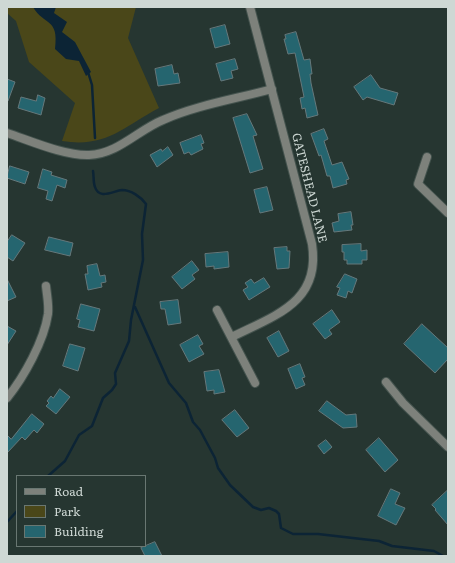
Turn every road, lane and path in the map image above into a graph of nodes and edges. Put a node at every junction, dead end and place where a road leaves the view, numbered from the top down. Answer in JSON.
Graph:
{"nodes":[{"id":1,"x":250,"y":7,"type":"edge"},
{"id":2,"x":272,"y":89,"type":"junction"},
{"id":3,"x":7,"y":134,"type":"edge"},
{"id":4,"x":427,"y":158,"type":"dead end"},
{"id":5,"x":448,"y":213,"type":"edge"},
{"id":6,"x":46,"y":286,"type":"dead end"},
{"id":7,"x":218,"y":310,"type":"dead end"},
{"id":8,"x":232,"y":337,"type":"junction"},
{"id":9,"x":386,"y":382,"type":"dead end"},
{"id":10,"x":255,"y":383,"type":"dead end"},
{"id":11,"x":7,"y":398,"type":"edge"},
{"id":12,"x":448,"y":447,"type":"edge"}],
"edges":[{"from":1,"to":2,"type":"street","name":"GATESHEAD LANE"},
{"from":2,"to":3,"type":"street"},
{"from":2,"to":8,"type":"street","name":"GATESHEAD LANE"},
{"from":4,"to":5,"type":"street"},
{"from":6,"to":11,"type":"street"},
{"from":7,"to":8,"type":"street"},
{"from":8,"to":10,"type":"street"},
{"from":9,"to":12,"type":"street"}]}
